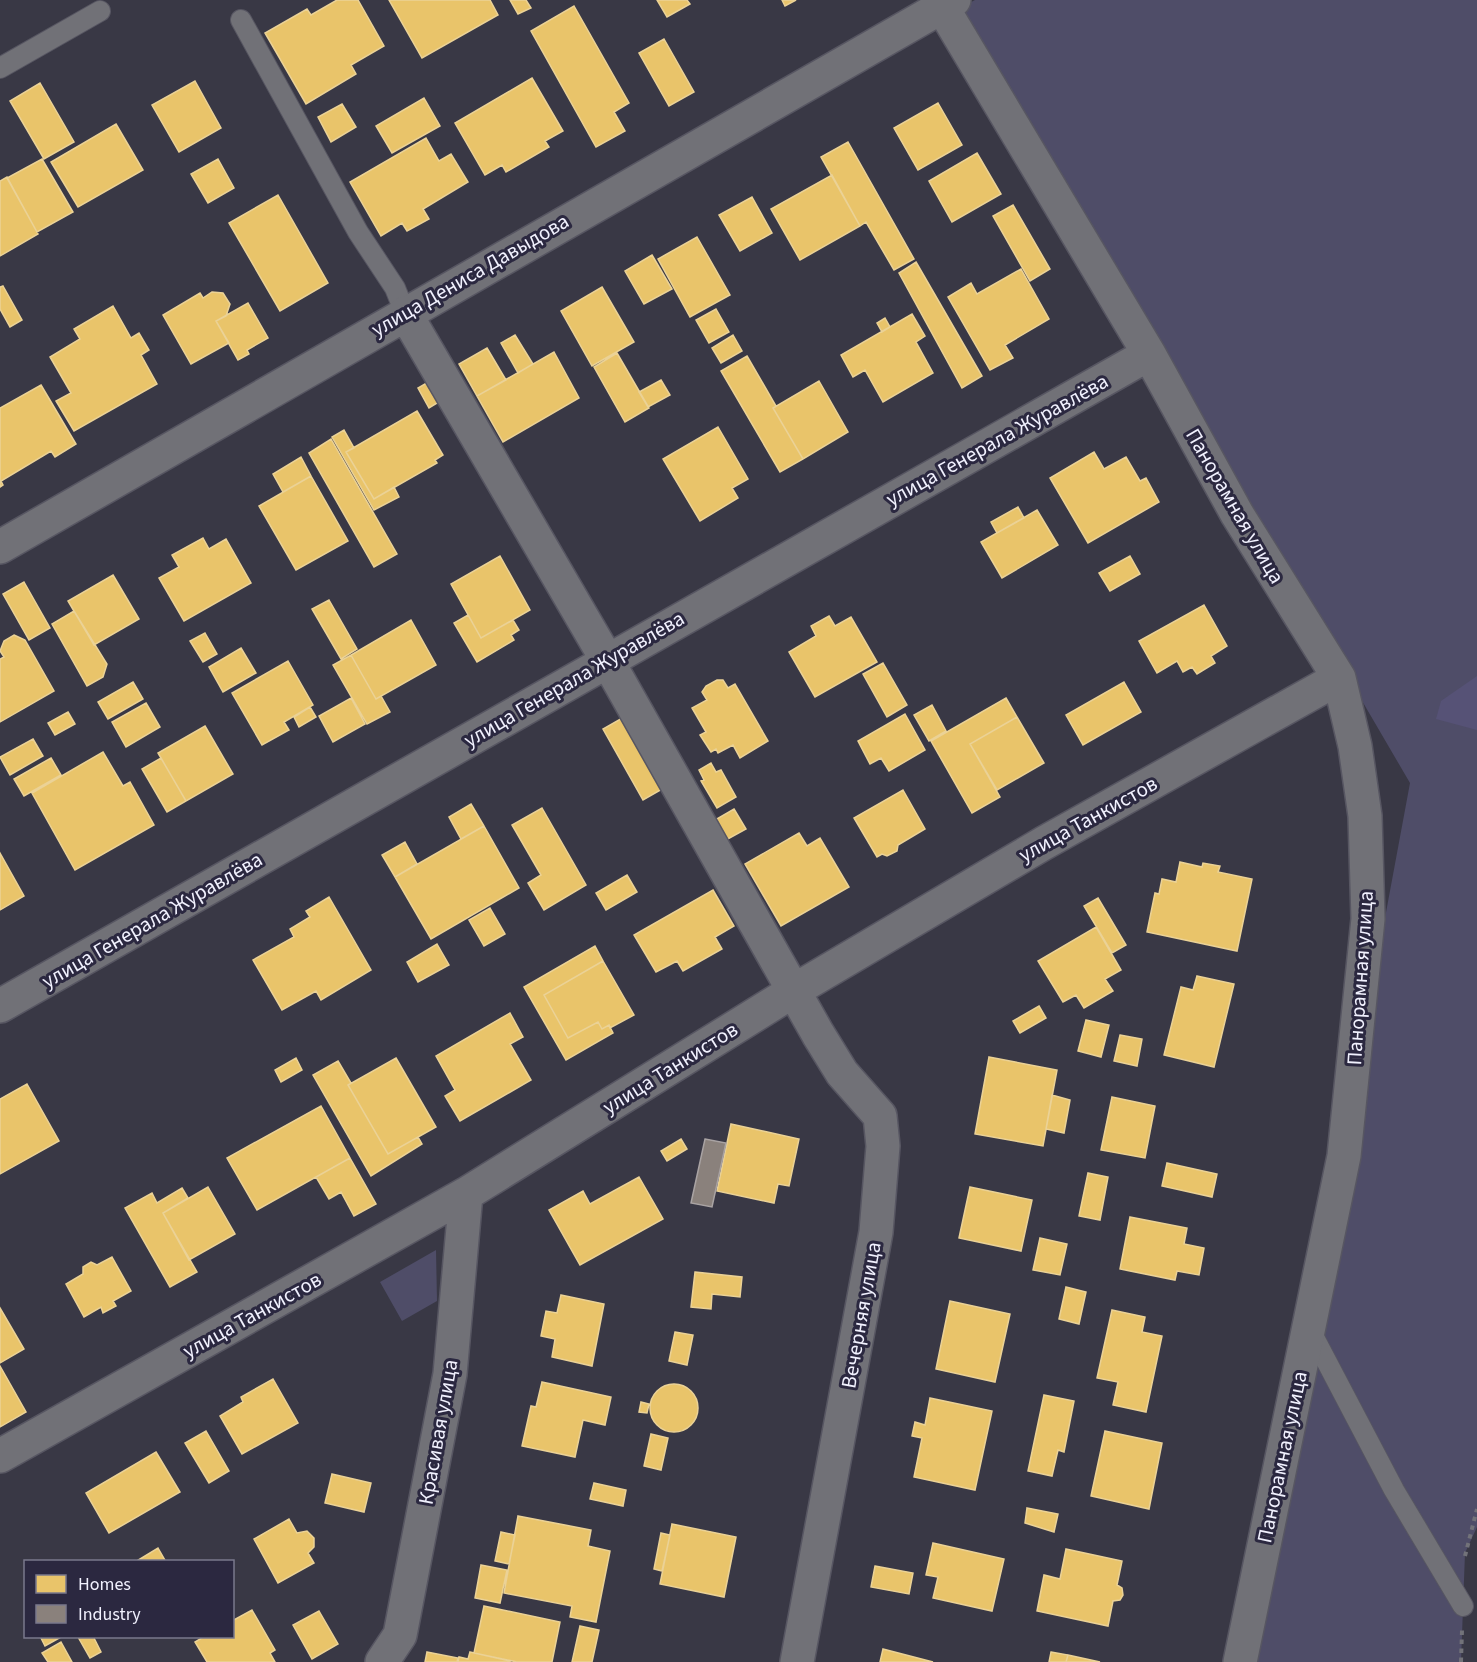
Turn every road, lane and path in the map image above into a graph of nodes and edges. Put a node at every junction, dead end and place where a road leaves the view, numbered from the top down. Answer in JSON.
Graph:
{"nodes":[{"id":1,"x":945,"y":2,"type":"edge"},
{"id":2,"x":100,"y":11,"type":"dead end"},
{"id":3,"x":241,"y":20,"type":"dead end"},
{"id":4,"x":0,"y":68,"type":"edge"},
{"id":5,"x":405,"y":312,"type":"junction"},
{"id":6,"x":1149,"y":354,"type":"junction"},
{"id":7,"x":0,"y":547,"type":"edge"},
{"id":8,"x":607,"y":660,"type":"junction"},
{"id":9,"x":1339,"y":678,"type":"junction"},
{"id":10,"x":795,"y":990,"type":"junction"},
{"id":11,"x":0,"y":1006,"type":"edge"},
{"id":12,"x":466,"y":1194,"type":"junction"},
{"id":13,"x":1309,"y":1328,"type":"junction"},
{"id":14,"x":0,"y":1456,"type":"edge"},
{"id":15,"x":1463,"y":1606,"type":"dead end"},
{"id":16,"x":381,"y":1662,"type":"edge"},
{"id":17,"x":797,"y":1662,"type":"edge"},
{"id":18,"x":1240,"y":1662,"type":"edge"}],
"edges":[{"from":1,"to":5,"type":"street","name":"улица Дениса Давыдова"},
{"from":1,"to":6,"type":"street","name":"Панорамная улица"},
{"from":2,"to":4,"type":"lane"},
{"from":3,"to":5,"type":"lane"},
{"from":5,"to":7,"type":"street","name":"улица Дениса Давыдова"},
{"from":5,"to":8,"type":"street","name":"Вечерняя улица"},
{"from":6,"to":8,"type":"street","name":"улица Генерала Журавлёва"},
{"from":6,"to":9,"type":"street","name":"Панорамная улица"},
{"from":8,"to":10,"type":"street","name":"Вечерняя улица"},
{"from":8,"to":11,"type":"street","name":"улица Генерала Журавлёва"},
{"from":9,"to":10,"type":"street","name":"улица Танкистов"},
{"from":9,"to":13,"type":"street","name":"Панорамная улица"},
{"from":10,"to":12,"type":"street","name":"улица Танкистов"},
{"from":10,"to":17,"type":"street","name":"Вечерняя улица"},
{"from":12,"to":14,"type":"street","name":"улица Танкистов"},
{"from":12,"to":16,"type":"street","name":"Красивая улица"},
{"from":13,"to":15,"type":"lane"},
{"from":13,"to":18,"type":"street","name":"Панорамная улица"}]}
